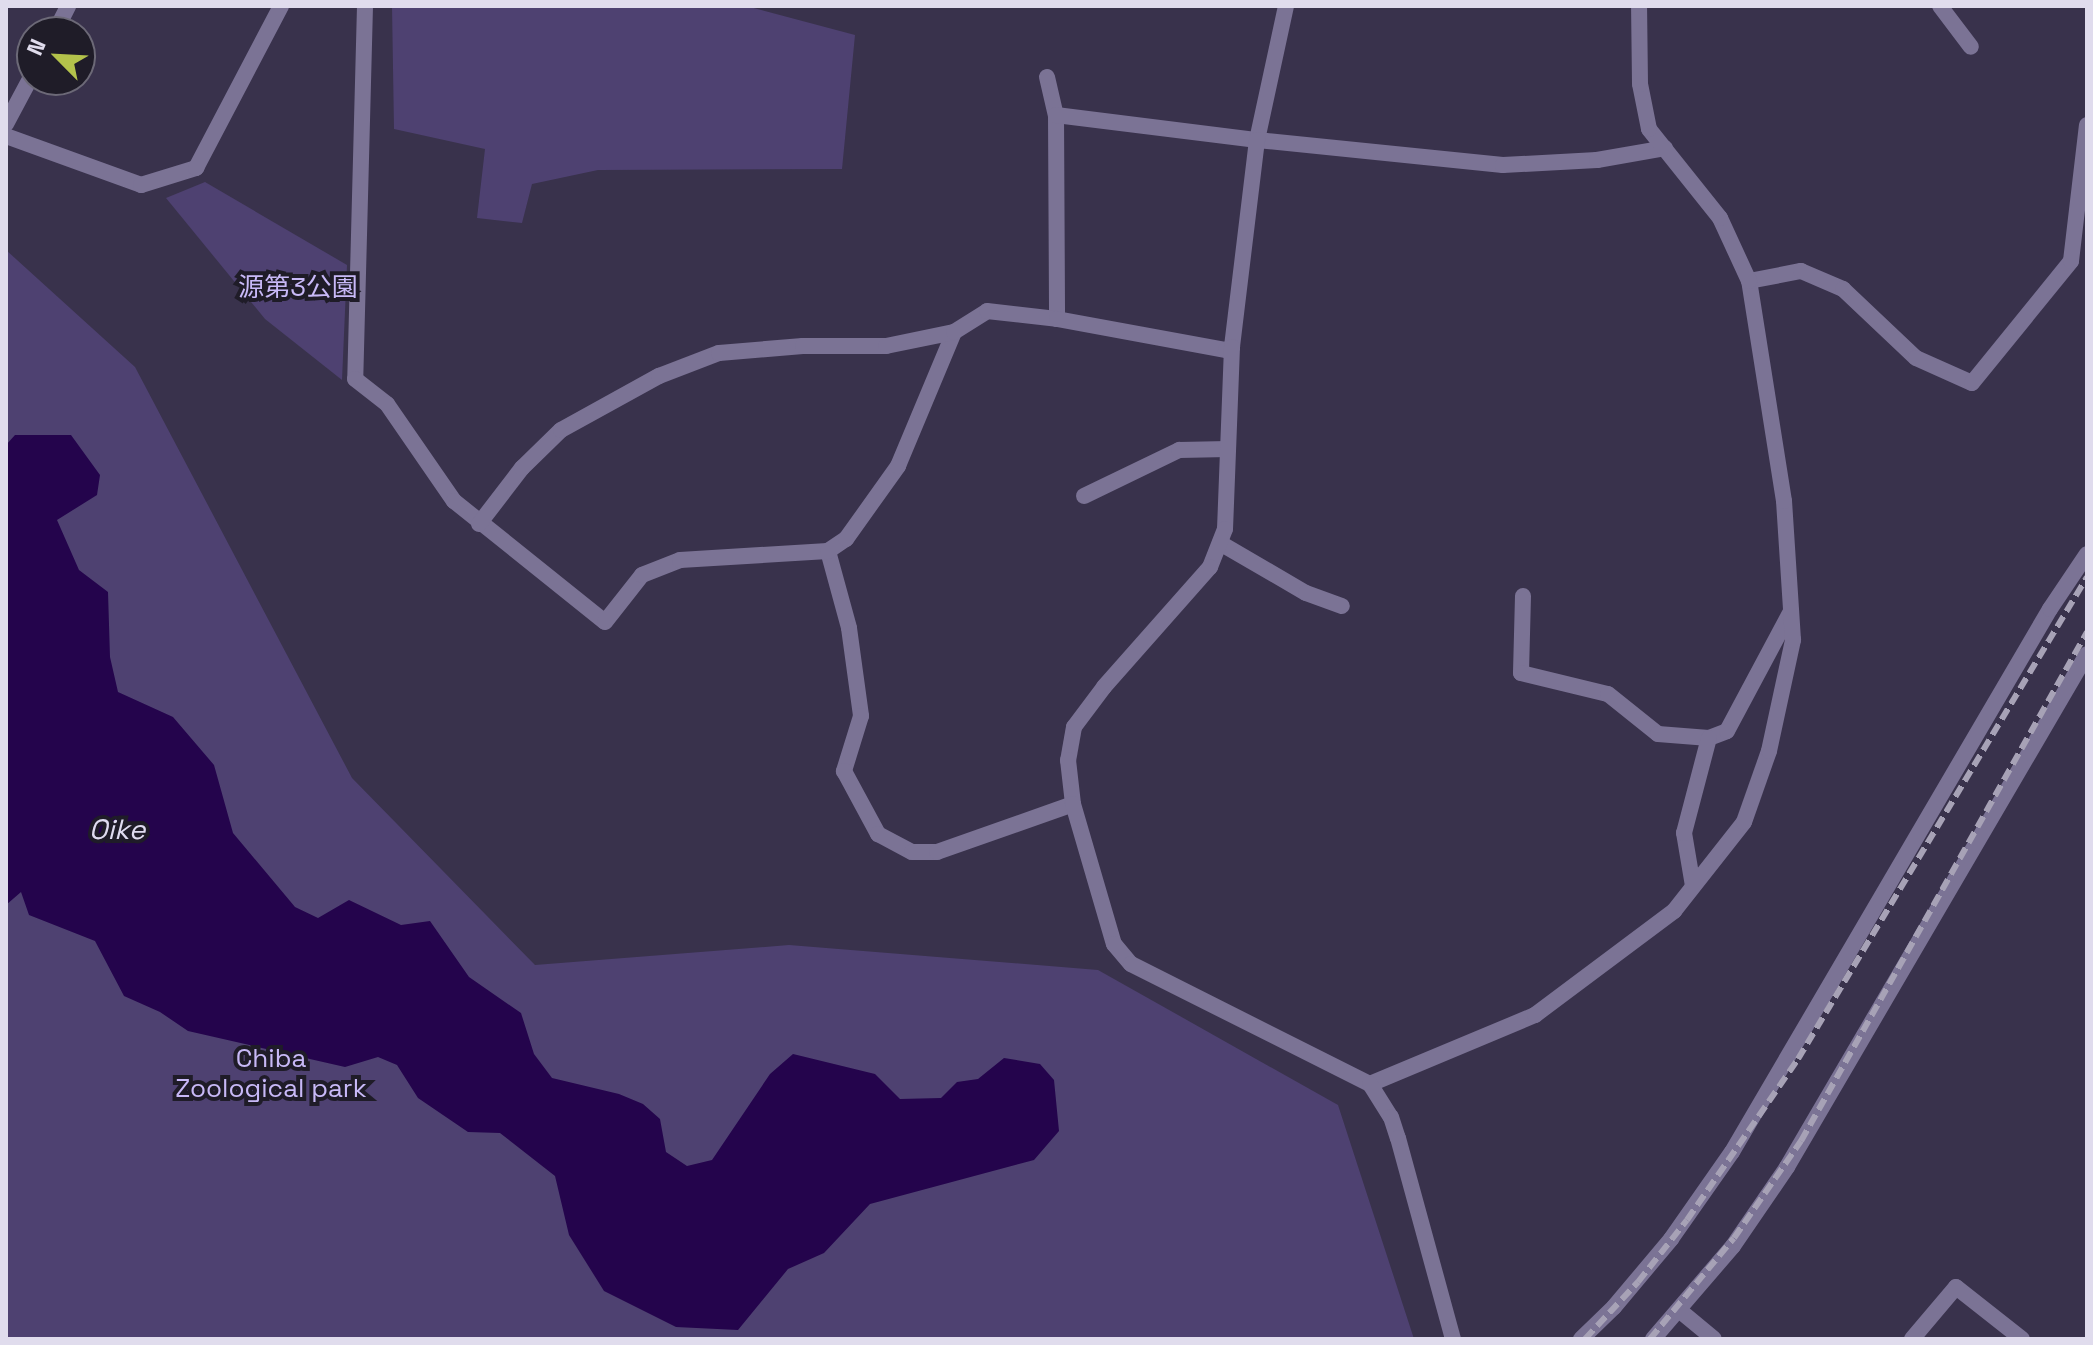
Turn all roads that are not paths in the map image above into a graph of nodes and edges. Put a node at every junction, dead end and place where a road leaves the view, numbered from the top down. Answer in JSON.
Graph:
{"nodes":[{"id":1,"x":281,"y":6,"type":"edge"},
{"id":2,"x":365,"y":6,"type":"edge"},
{"id":3,"x":1286,"y":6,"type":"edge"},
{"id":4,"x":1639,"y":6,"type":"edge"},
{"id":5,"x":1940,"y":6,"type":"edge"},
{"id":6,"x":1971,"y":47,"type":"dead end"},
{"id":7,"x":1047,"y":77,"type":"dead end"},
{"id":8,"x":21,"y":96,"type":"edge"},
{"id":9,"x":1056,"y":115,"type":"junction"},
{"id":10,"x":6,"y":124,"type":"edge"},
{"id":11,"x":2087,"y":125,"type":"edge"},
{"id":12,"x":6,"y":136,"type":"edge"},
{"id":13,"x":1257,"y":140,"type":"junction"},
{"id":14,"x":1665,"y":148,"type":"junction"},
{"id":15,"x":1749,"y":281,"type":"junction"},
{"id":16,"x":1057,"y":319,"type":"junction"},
{"id":17,"x":954,"y":332,"type":"junction"},
{"id":18,"x":1232,"y":347,"type":"junction"},
{"id":19,"x":1228,"y":449,"type":"junction"},
{"id":20,"x":1084,"y":496,"type":"dead end"},
{"id":21,"x":479,"y":524,"type":"junction"},
{"id":22,"x":1220,"y":543,"type":"junction"},
{"id":23,"x":828,"y":551,"type":"junction"},
{"id":24,"x":2087,"y":554,"type":"edge"},
{"id":25,"x":1523,"y":596,"type":"dead end"},
{"id":26,"x":1342,"y":606,"type":"dead end"},
{"id":27,"x":1792,"y":609,"type":"junction"},
{"id":28,"x":2087,"y":654,"type":"edge"},
{"id":29,"x":1709,"y":738,"type":"junction"},
{"id":30,"x":1073,"y":804,"type":"junction"},
{"id":31,"x":1693,"y":886,"type":"junction"},
{"id":32,"x":1370,"y":1084,"type":"junction"},
{"id":33,"x":1679,"y":1310,"type":"junction"},
{"id":34,"x":1453,"y":1339,"type":"edge"},
{"id":35,"x":1581,"y":1339,"type":"edge"},
{"id":36,"x":1653,"y":1339,"type":"edge"},
{"id":37,"x":1714,"y":1339,"type":"edge"},
{"id":38,"x":1912,"y":1339,"type":"edge"},
{"id":39,"x":2022,"y":1339,"type":"edge"}],
"edges":[{"from":1,"to":12,"type":"street"},
{"from":2,"to":21,"type":"street"},
{"from":3,"to":13,"type":"street"},
{"from":4,"to":14,"type":"street"},
{"from":5,"to":6,"type":"street"},
{"from":7,"to":9,"type":"street"},
{"from":8,"to":10,"type":"street"},
{"from":9,"to":13,"type":"street"},
{"from":9,"to":16,"type":"street"},
{"from":11,"to":15,"type":"street"},
{"from":13,"to":14,"type":"street"},
{"from":13,"to":18,"type":"street"},
{"from":14,"to":15,"type":"street"},
{"from":15,"to":27,"type":"street"},
{"from":16,"to":17,"type":"street"},
{"from":16,"to":18,"type":"street"},
{"from":17,"to":21,"type":"street"},
{"from":17,"to":23,"type":"street"},
{"from":18,"to":19,"type":"street"},
{"from":19,"to":20,"type":"street"},
{"from":19,"to":22,"type":"street"},
{"from":21,"to":23,"type":"street"},
{"from":22,"to":26,"type":"street"},
{"from":22,"to":30,"type":"street"},
{"from":23,"to":30,"type":"street"},
{"from":24,"to":35,"type":"street"},
{"from":25,"to":29,"type":"street"},
{"from":27,"to":29,"type":"street"},
{"from":27,"to":31,"type":"street"},
{"from":28,"to":33,"type":"street"},
{"from":29,"to":31,"type":"street"},
{"from":30,"to":32,"type":"street"},
{"from":31,"to":32,"type":"street"},
{"from":32,"to":34,"type":"street"},
{"from":33,"to":36,"type":"street"},
{"from":33,"to":37,"type":"street"},
{"from":38,"to":39,"type":"street"}]}
